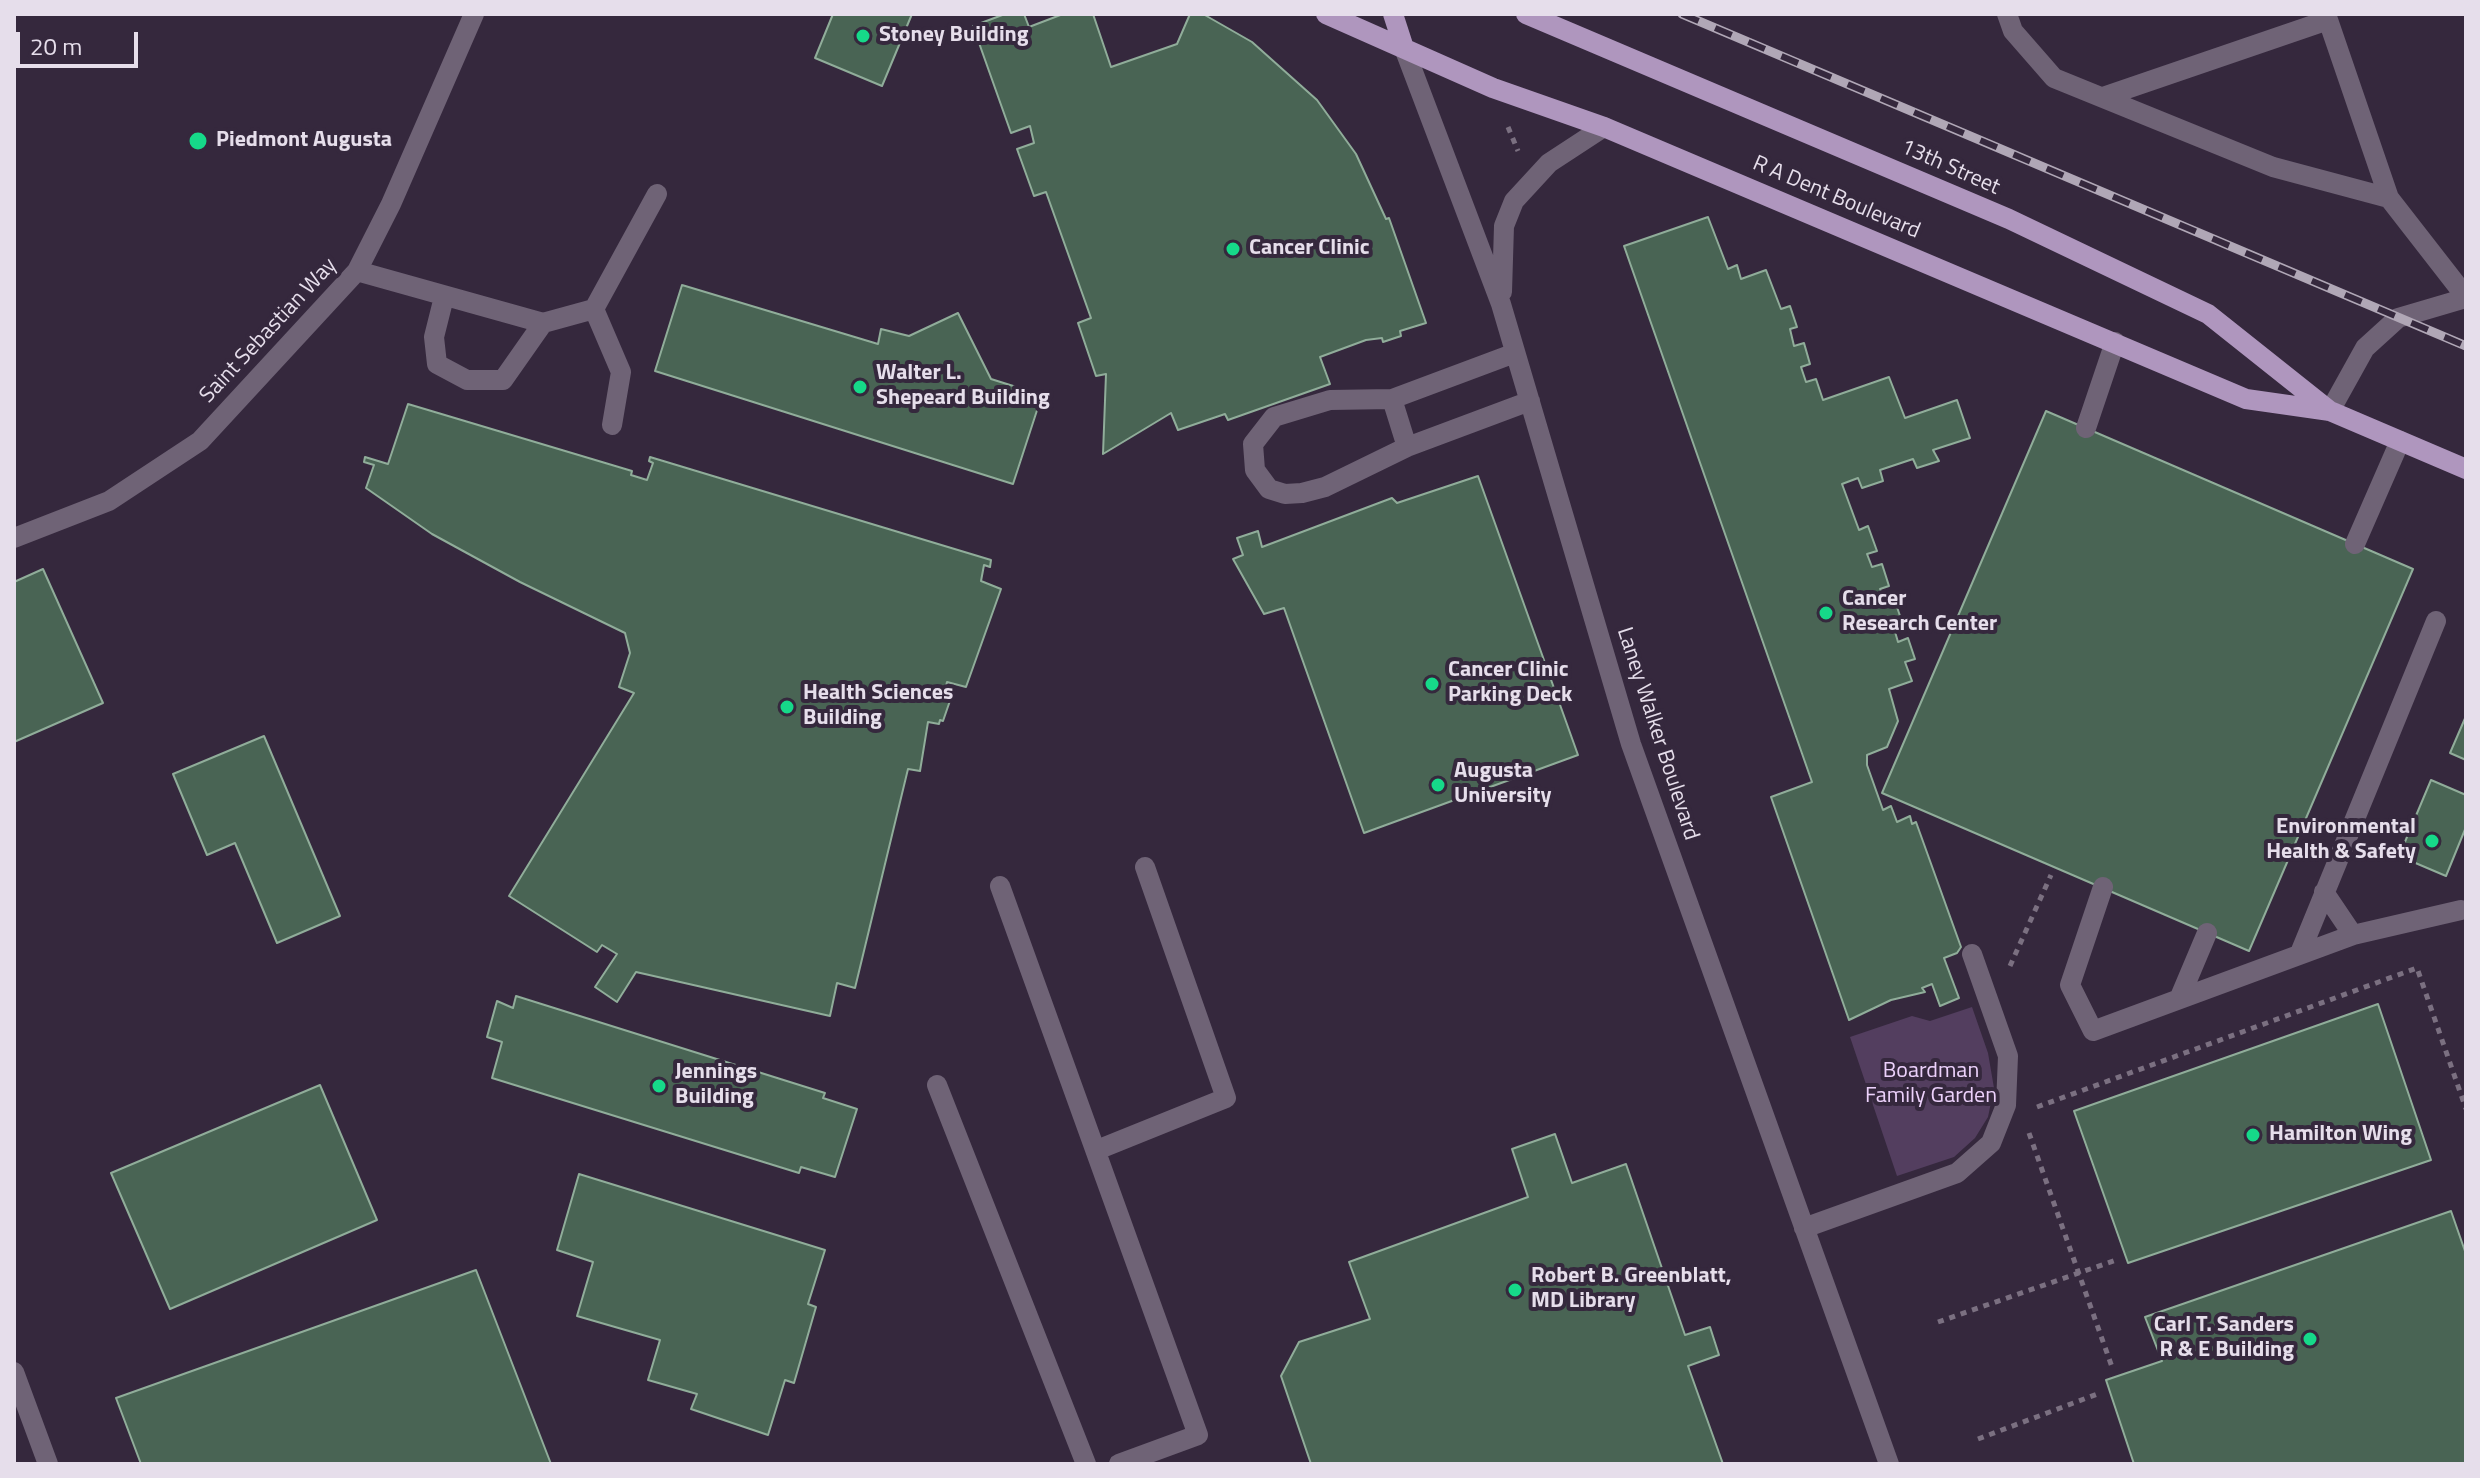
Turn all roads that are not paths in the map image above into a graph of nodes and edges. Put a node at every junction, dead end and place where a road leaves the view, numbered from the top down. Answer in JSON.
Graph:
{"nodes":[{"id":1,"x":474,"y":14,"type":"edge"},
{"id":2,"x":1326,"y":14,"type":"edge"},
{"id":3,"x":1393,"y":14,"type":"edge"},
{"id":4,"x":1526,"y":14,"type":"edge"},
{"id":5,"x":2007,"y":14,"type":"edge"},
{"id":6,"x":2327,"y":17,"type":"edge"},
{"id":7,"x":1404,"y":48,"type":"junction"},
{"id":8,"x":2103,"y":97,"type":"junction"},
{"id":9,"x":1604,"y":127,"type":"junction"},
{"id":10,"x":657,"y":194,"type":"dead end"},
{"id":11,"x":2389,"y":198,"type":"junction"},
{"id":12,"x":357,"y":271,"type":"junction"},
{"id":13,"x":444,"y":297,"type":"junction"},
{"id":14,"x":2466,"y":298,"type":"edge"},
{"id":15,"x":1501,"y":304,"type":"junction"},
{"id":16,"x":594,"y":309,"type":"junction"},
{"id":17,"x":543,"y":323,"type":"junction"},
{"id":18,"x":2115,"y":342,"type":"junction"},
{"id":19,"x":1515,"y":353,"type":"junction"},
{"id":20,"x":1392,"y":399,"type":"junction"},
{"id":21,"x":1530,"y":401,"type":"junction"},
{"id":22,"x":2330,"y":411,"type":"junction"},
{"id":23,"x":612,"y":425,"type":"dead end"},
{"id":24,"x":2086,"y":428,"type":"dead end"},
{"id":25,"x":2400,"y":441,"type":"junction"},
{"id":26,"x":1407,"y":447,"type":"junction"},
{"id":27,"x":2466,"y":469,"type":"edge"},
{"id":28,"x":14,"y":538,"type":"edge"},
{"id":29,"x":2355,"y":544,"type":"dead end"},
{"id":30,"x":2436,"y":621,"type":"dead end"},
{"id":31,"x":1145,"y":867,"type":"dead end"},
{"id":32,"x":1000,"y":886,"type":"dead end"},
{"id":33,"x":2103,"y":887,"type":"dead end"},
{"id":34,"x":2324,"y":892,"type":"junction"},
{"id":35,"x":2464,"y":912,"type":"edge"},
{"id":36,"x":2207,"y":933,"type":"dead end"},
{"id":37,"x":2353,"y":935,"type":"junction"},
{"id":38,"x":2300,"y":953,"type":"junction"},
{"id":39,"x":1972,"y":954,"type":"dead end"},
{"id":40,"x":2180,"y":997,"type":"junction"},
{"id":41,"x":937,"y":1085,"type":"dead end"},
{"id":42,"x":1097,"y":1150,"type":"junction"},
{"id":43,"x":1804,"y":1228,"type":"junction"},
{"id":44,"x":14,"y":1372,"type":"edge"},
{"id":45,"x":48,"y":1464,"type":"edge"},
{"id":46,"x":1086,"y":1464,"type":"edge"},
{"id":47,"x":1119,"y":1464,"type":"edge"},
{"id":48,"x":1889,"y":1464,"type":"edge"}],
"edges":[{"from":1,"to":12,"type":"street","name":"Saint Sebastian Way"},
{"from":2,"to":7,"type":"main road","name":"R A Dent Boulevard"},
{"from":3,"to":7,"type":"main road","name":"Laney Walker Boulevard"},
{"from":4,"to":22,"type":"main road","name":"13th Street"},
{"from":5,"to":8,"type":"street"},
{"from":6,"to":8,"type":"street"},
{"from":6,"to":11,"type":"street"},
{"from":7,"to":9,"type":"main road","name":"R A Dent Boulevard"},
{"from":7,"to":15,"type":"street","name":"Laney Walker Boulevard"},
{"from":8,"to":11,"type":"street"},
{"from":9,"to":15,"type":"street"},
{"from":9,"to":18,"type":"main road","name":"R A Dent Boulevard"},
{"from":10,"to":16,"type":"street"},
{"from":11,"to":14,"type":"street"},
{"from":12,"to":13,"type":"street"},
{"from":12,"to":28,"type":"street","name":"Saint Sebastian Way"},
{"from":13,"to":17,"type":"street"},
{"from":13,"to":17,"type":"street"},
{"from":14,"to":22,"type":"street"},
{"from":15,"to":19,"type":"street","name":"Laney Walker Boulevard"},
{"from":16,"to":17,"type":"street"},
{"from":16,"to":23,"type":"street"},
{"from":18,"to":22,"type":"main road","name":"R A Dent Boulevard"},
{"from":18,"to":24,"type":"street"},
{"from":19,"to":20,"type":"street"},
{"from":19,"to":21,"type":"street","name":"Laney Walker Boulevard"},
{"from":20,"to":26,"type":"street"},
{"from":20,"to":26,"type":"street"},
{"from":21,"to":26,"type":"street"},
{"from":21,"to":43,"type":"street","name":"Laney Walker Boulevard"},
{"from":22,"to":25,"type":"main road"},
{"from":25,"to":27,"type":"main road"},
{"from":25,"to":29,"type":"street"},
{"from":30,"to":34,"type":"street"},
{"from":31,"to":42,"type":"street"},
{"from":32,"to":42,"type":"street"},
{"from":33,"to":40,"type":"street"},
{"from":34,"to":37,"type":"street"},
{"from":34,"to":38,"type":"street"},
{"from":35,"to":37,"type":"street"},
{"from":36,"to":40,"type":"street"},
{"from":37,"to":38,"type":"street"},
{"from":38,"to":40,"type":"street"},
{"from":39,"to":43,"type":"street"},
{"from":41,"to":46,"type":"street"},
{"from":42,"to":47,"type":"street"},
{"from":43,"to":48,"type":"street","name":"Laney Walker Boulevard"},
{"from":44,"to":45,"type":"street"}]}
